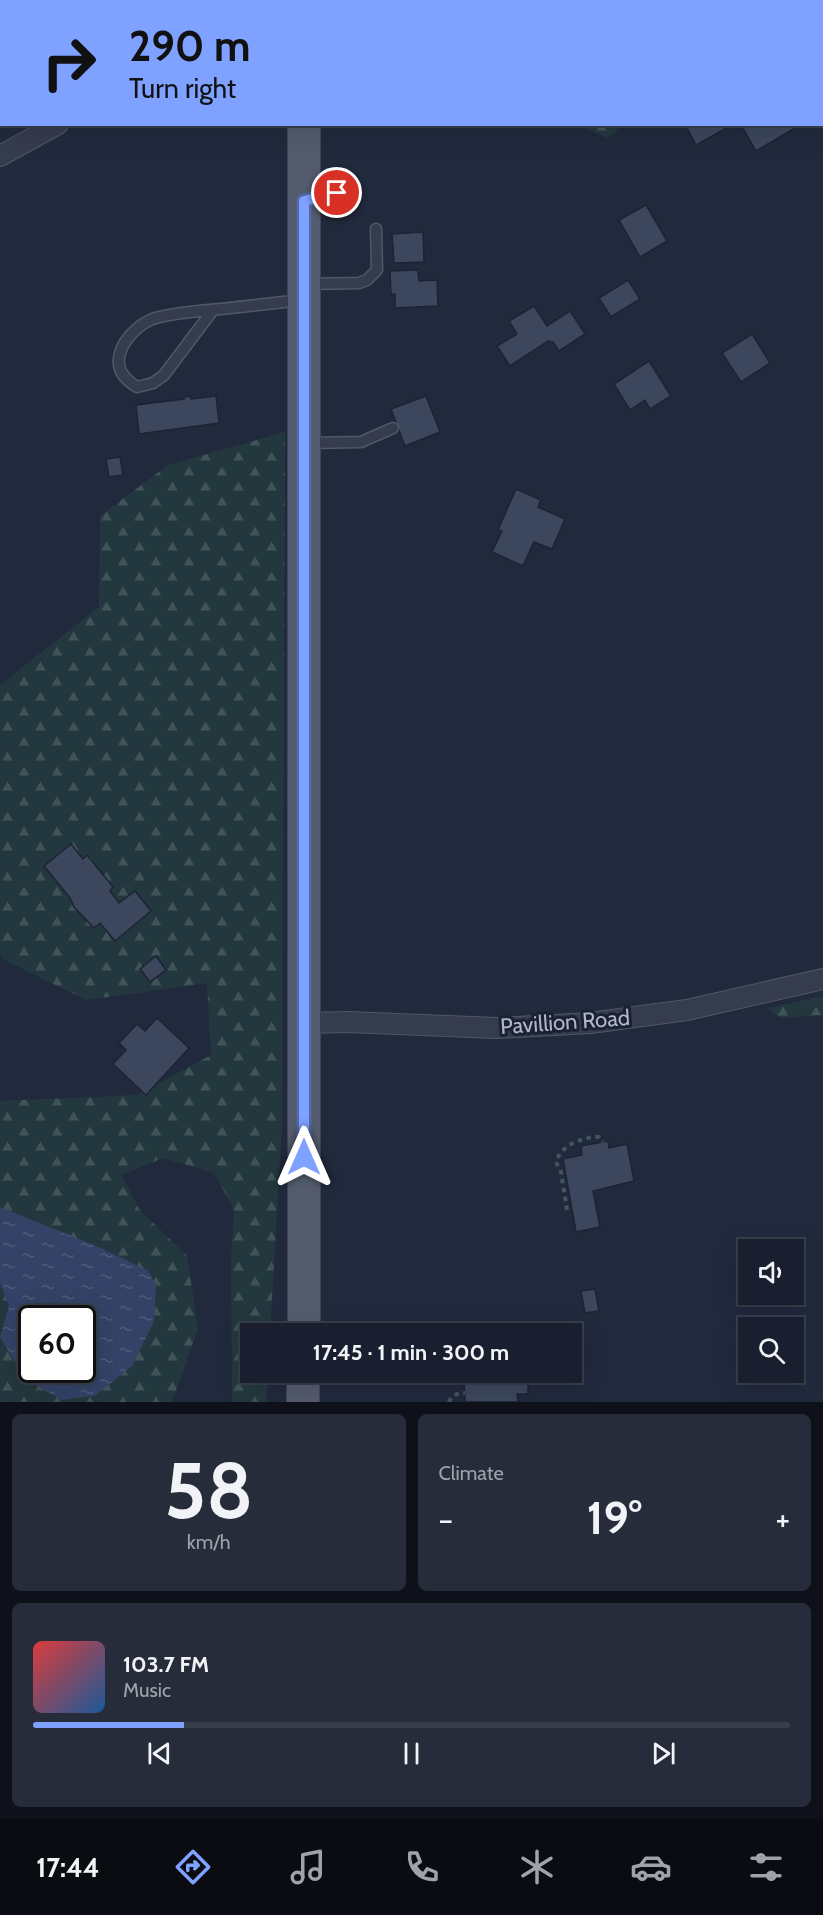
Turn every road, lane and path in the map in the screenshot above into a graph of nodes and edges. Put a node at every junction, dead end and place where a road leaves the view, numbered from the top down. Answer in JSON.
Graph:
{"nodes":[{"id":1,"x":54,"y":126,"type":"edge"},
{"id":2,"x":304,"y":126,"type":"edge"},
{"id":3,"x":0,"y":156,"type":"edge"},
{"id":4,"x":353,"y":190,"type":"dead end"},
{"id":5,"x":304,"y":201,"type":"junction"},
{"id":6,"x":376,"y":229,"type":"dead end"},
{"id":7,"x":303,"y":292,"type":"junction"},
{"id":8,"x":213,"y":310,"type":"junction"},
{"id":9,"x":393,"y":428,"type":"dead end"},
{"id":10,"x":304,"y":443,"type":"junction"},
{"id":11,"x":823,"y":979,"type":"edge"},
{"id":12,"x":304,"y":1023,"type":"junction"},
{"id":13,"x":603,"y":1142,"type":"dead end"},
{"id":14,"x":567,"y":1210,"type":"dead end"},
{"id":15,"x":304,"y":1323,"type":"edge"},
{"id":16,"x":303,"y":1383,"type":"edge"},
{"id":17,"x":465,"y":1393,"type":"dead end"},
{"id":18,"x":303,"y":1402,"type":"edge"},
{"id":19,"x":449,"y":1402,"type":"edge"}],
"edges":[{"from":1,"to":3,"type":"street"},
{"from":2,"to":5,"type":"main road"},
{"from":4,"to":5,"type":"lane"},
{"from":5,"to":7,"type":"main road"},
{"from":6,"to":7,"type":"lane"},
{"from":7,"to":8,"type":"lane"},
{"from":7,"to":10,"type":"main road"},
{"from":8,"to":8,"type":"lane"},
{"from":9,"to":10,"type":"lane"},
{"from":10,"to":12,"type":"main road"},
{"from":11,"to":12,"type":"street","name":"Pavillion Road"},
{"from":12,"to":15,"type":"main road"},
{"from":13,"to":14,"type":"path"},
{"from":16,"to":18,"type":"main road"},
{"from":17,"to":19,"type":"path"}]}
